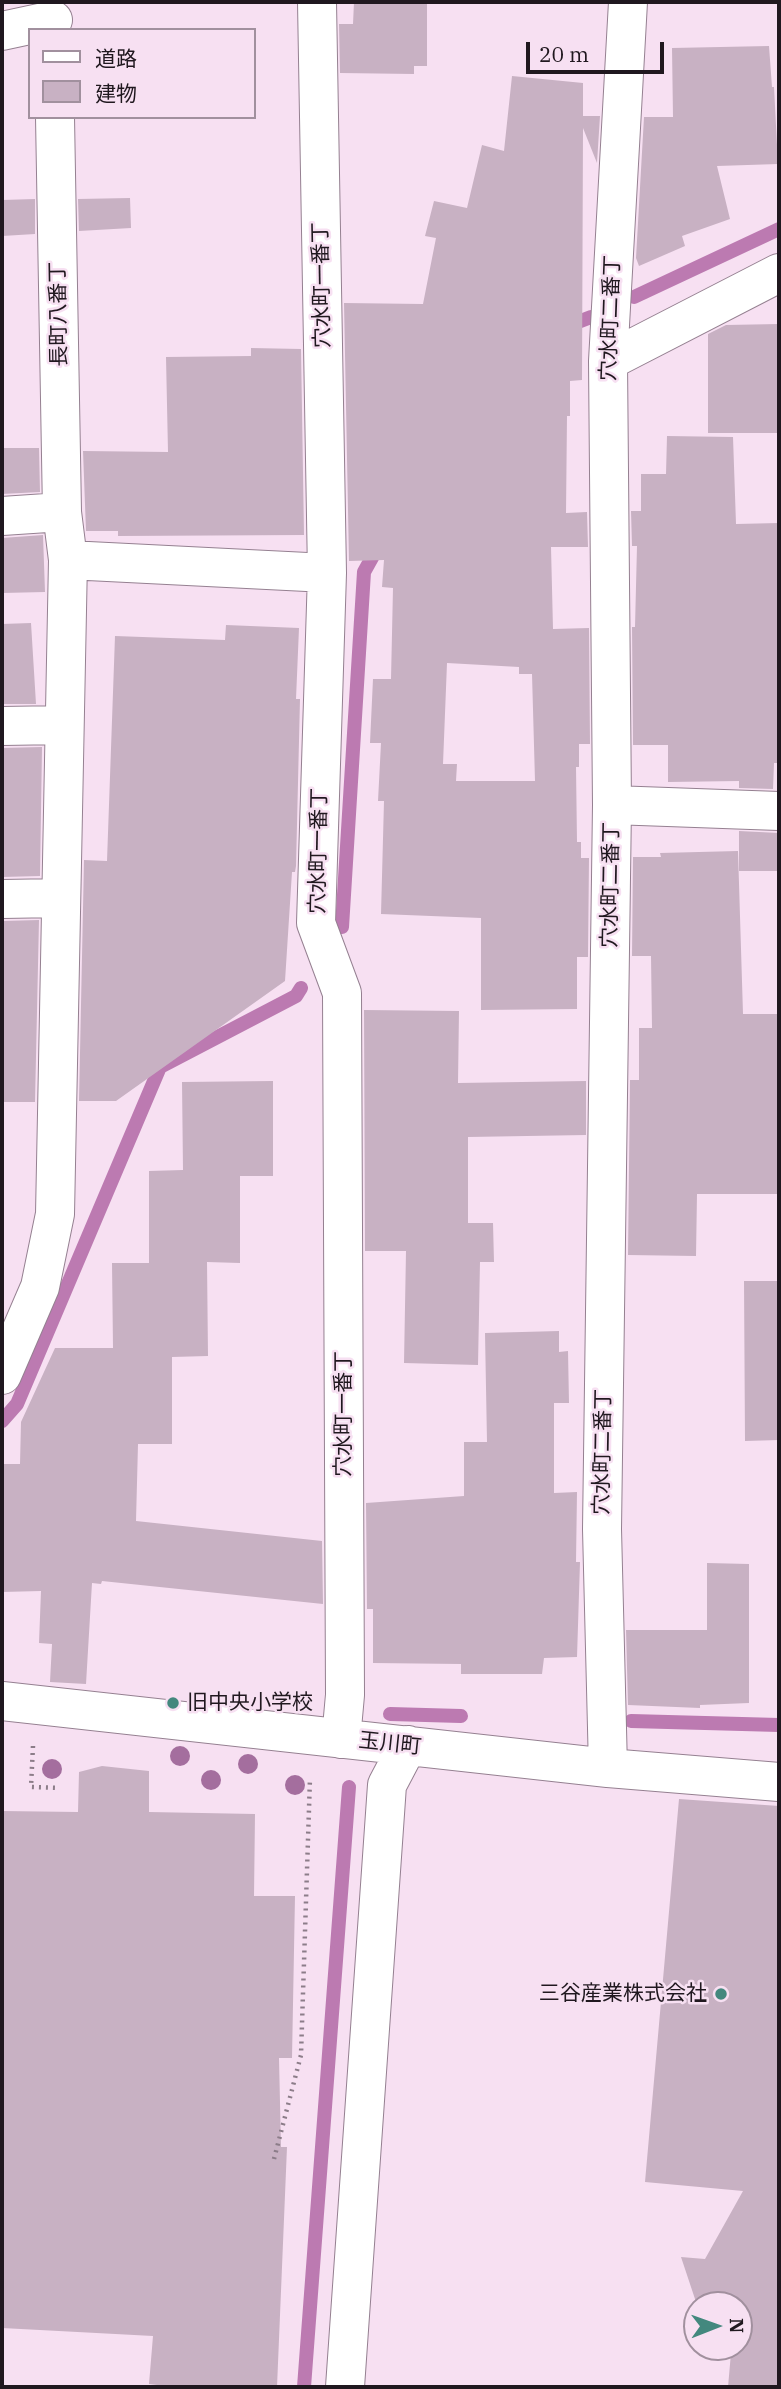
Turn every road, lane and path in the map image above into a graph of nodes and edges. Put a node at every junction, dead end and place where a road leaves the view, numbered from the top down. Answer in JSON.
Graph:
{"nodes":[{"id":1,"x":317,"y":2,"type":"edge"},
{"id":2,"x":628,"y":2,"type":"edge"},
{"id":3,"x":53,"y":17,"type":"edge"},
{"id":4,"x":2,"y":31,"type":"edge"},
{"id":5,"x":55,"y":119,"type":"edge"},
{"id":6,"x":779,"y":273,"type":"edge"},
{"id":7,"x":608,"y":361,"type":"junction"},
{"id":8,"x":62,"y":512,"type":"junction"},
{"id":9,"x":2,"y":516,"type":"edge"},
{"id":10,"x":68,"y":560,"type":"junction"},
{"id":11,"x":327,"y":573,"type":"junction"},
{"id":12,"x":64,"y":725,"type":"junction"},
{"id":13,"x":2,"y":726,"type":"edge"},
{"id":14,"x":612,"y":805,"type":"junction"},
{"id":15,"x":779,"y":811,"type":"edge"},
{"id":16,"x":61,"y":898,"type":"junction"},
{"id":17,"x":2,"y":899,"type":"edge"},
{"id":18,"x":2,"y":1375,"type":"edge"},
{"id":19,"x":2,"y":1701,"type":"edge"},
{"id":20,"x":341,"y":1739,"type":"junction"},
{"id":21,"x":33,"y":1742,"type":"dead end"},
{"id":22,"x":408,"y":1745,"type":"junction"},
{"id":23,"x":608,"y":1768,"type":"junction"},
{"id":24,"x":310,"y":1777,"type":"dead end"},
{"id":25,"x":779,"y":1782,"type":"edge"},
{"id":26,"x":59,"y":1788,"type":"dead end"},
{"id":27,"x":274,"y":2158,"type":"dead end"},
{"id":28,"x":345,"y":2387,"type":"edge"}],
"edges":[{"from":1,"to":11,"type":"street","name":"穴水町一番丁"},
{"from":2,"to":7,"type":"street","name":"穴水町二番丁"},
{"from":3,"to":4,"type":"street"},
{"from":5,"to":8,"type":"street","name":"長町八番丁"},
{"from":6,"to":7,"type":"street"},
{"from":7,"to":14,"type":"street","name":"穴水町二番丁"},
{"from":8,"to":9,"type":"street"},
{"from":8,"to":10,"type":"street","name":"長町八番丁"},
{"from":10,"to":11,"type":"street"},
{"from":10,"to":12,"type":"street"},
{"from":11,"to":20,"type":"street","name":"穴水町一番丁"},
{"from":12,"to":13,"type":"street"},
{"from":12,"to":16,"type":"street"},
{"from":14,"to":15,"type":"street"},
{"from":14,"to":23,"type":"street","name":"穴水町二番丁"},
{"from":16,"to":17,"type":"street"},
{"from":16,"to":18,"type":"street"},
{"from":19,"to":20,"type":"street","name":"玉川町"},
{"from":20,"to":22,"type":"street","name":"玉川町"},
{"from":21,"to":26,"type":"path"},
{"from":22,"to":23,"type":"street","name":"玉川町"},
{"from":22,"to":28,"type":"street"},
{"from":23,"to":25,"type":"street","name":"玉川町"},
{"from":24,"to":27,"type":"path"}]}
